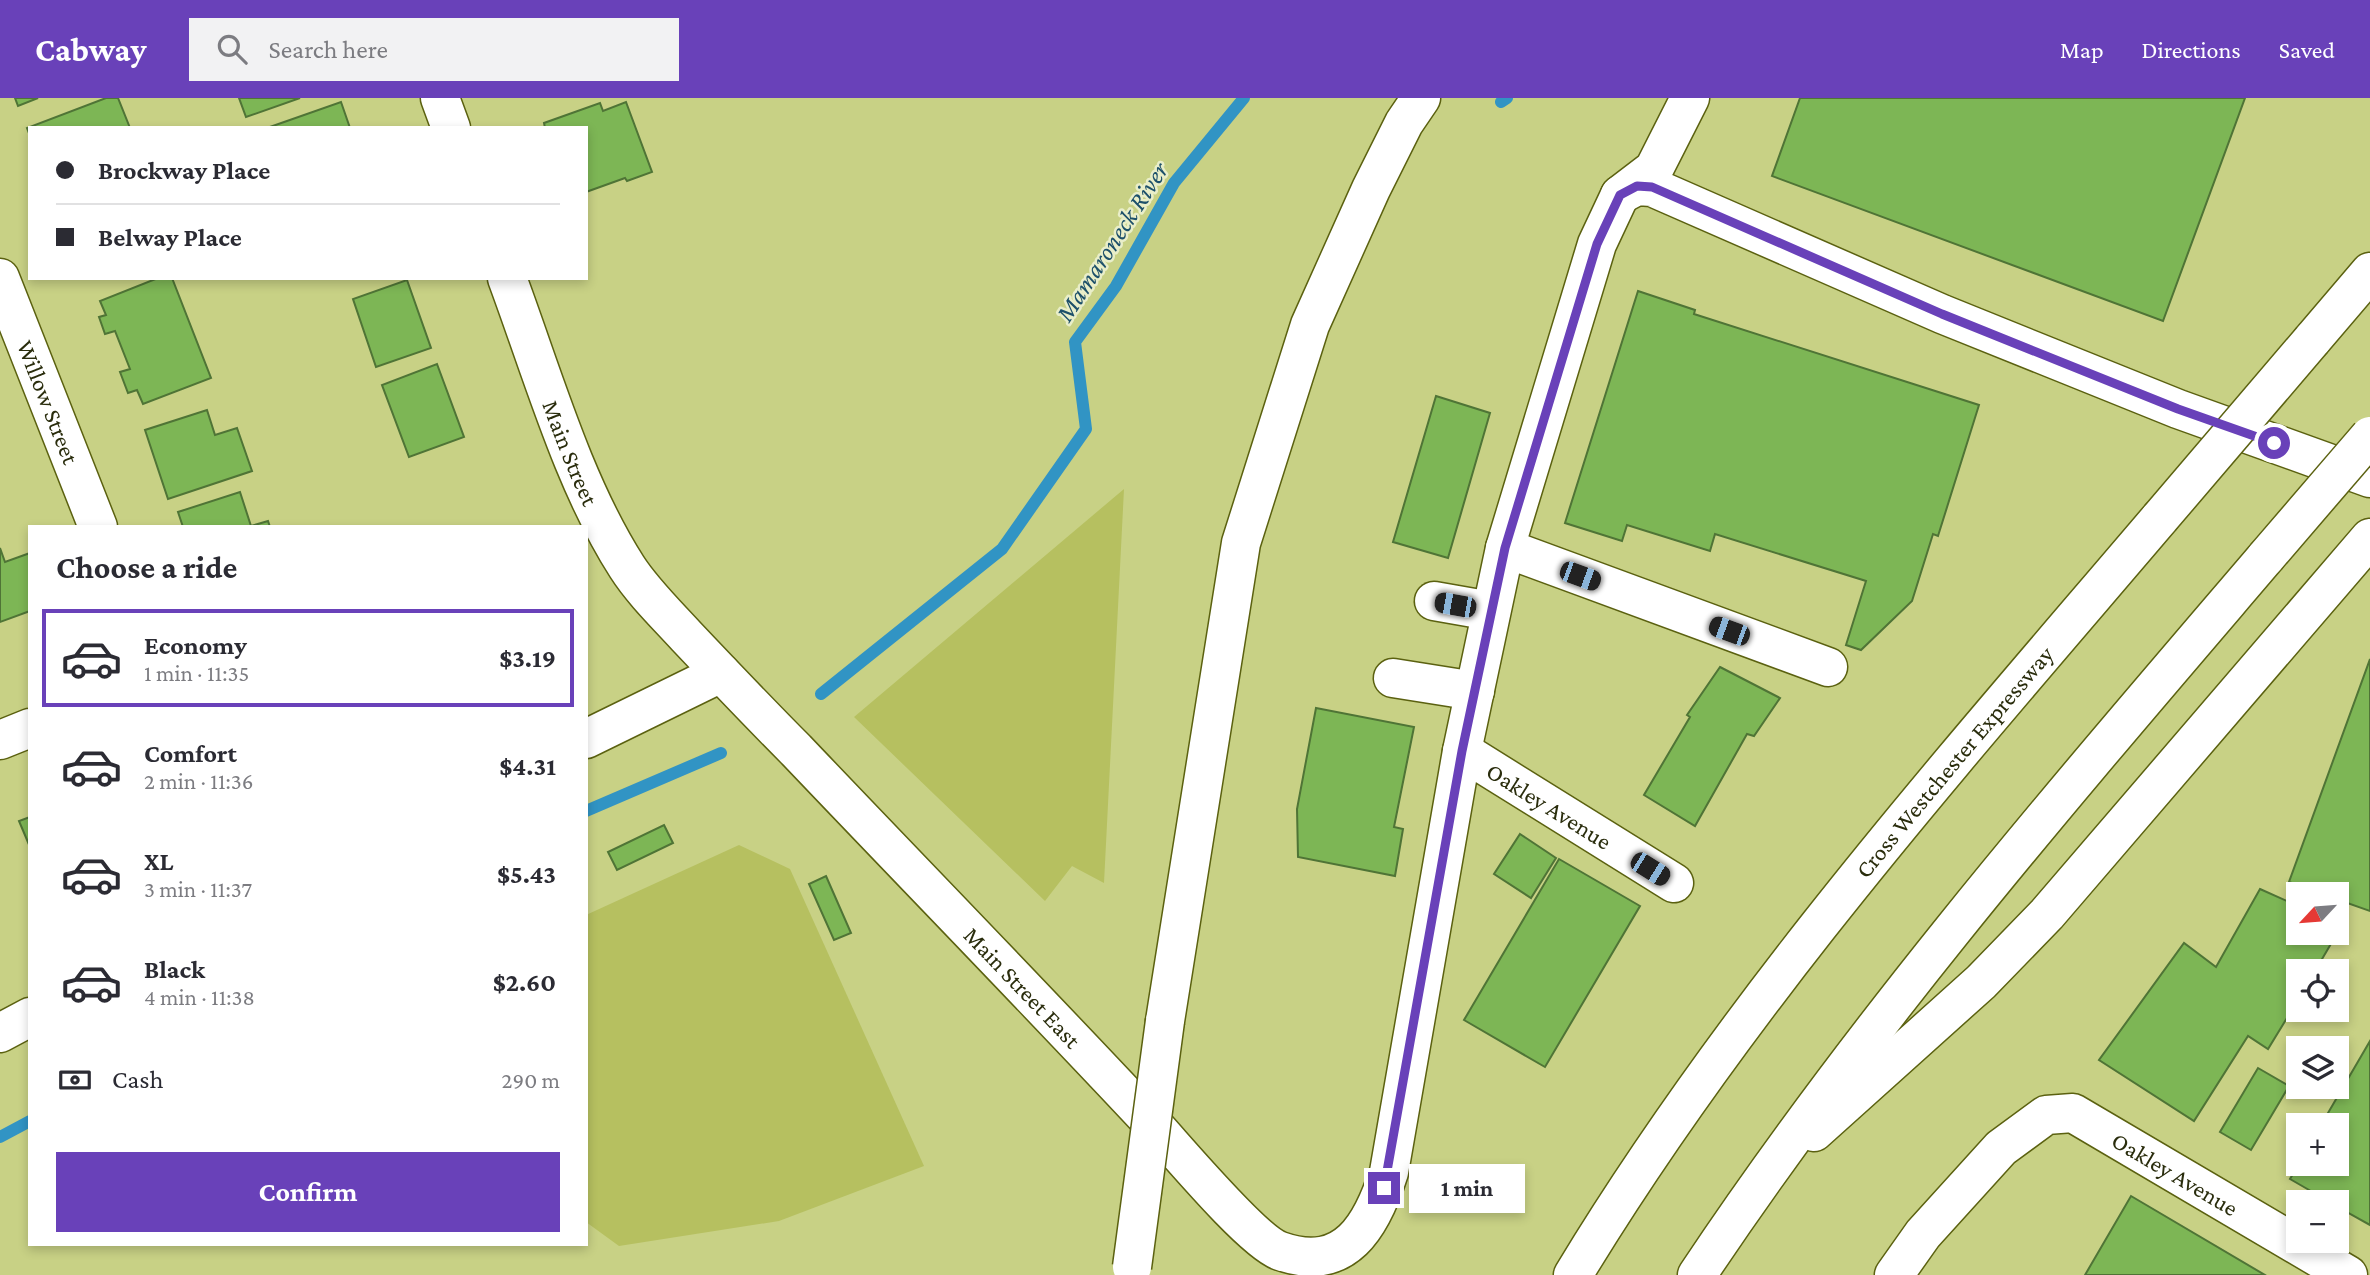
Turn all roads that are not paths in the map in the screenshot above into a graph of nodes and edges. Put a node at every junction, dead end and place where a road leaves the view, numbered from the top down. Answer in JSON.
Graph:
{"nodes":[{"id":1,"x":440,"y":98,"type":"edge"},
{"id":2,"x":1421,"y":98,"type":"edge"},
{"id":3,"x":1690,"y":98,"type":"edge"},
{"id":4,"x":450,"y":126,"type":"edge"},
{"id":5,"x":1620,"y":195,"type":"junction"},
{"id":6,"x":2370,"y":272,"type":"edge"},
{"id":7,"x":0,"y":278,"type":"edge"},
{"id":8,"x":508,"y":280,"type":"edge"},
{"id":9,"x":2370,"y":436,"type":"edge"},
{"id":10,"x":2370,"y":478,"type":"edge"},
{"id":11,"x":97,"y":525,"type":"edge"},
{"id":12,"x":2370,"y":538,"type":"edge"},
{"id":13,"x":1505,"y":548,"type":"junction"},
{"id":14,"x":1434,"y":601,"type":"dead end"},
{"id":15,"x":1491,"y":611,"type":"junction"},
{"id":16,"x":1828,"y":667,"type":"dead end"},
{"id":17,"x":721,"y":673,"type":"junction"},
{"id":18,"x":1393,"y":678,"type":"dead end"},
{"id":19,"x":1475,"y":691,"type":"junction"},
{"id":20,"x":28,"y":729,"type":"edge"},
{"id":21,"x":588,"y":738,"type":"edge"},
{"id":22,"x":0,"y":740,"type":"edge"},
{"id":23,"x":1462,"y":751,"type":"junction"},
{"id":24,"x":1674,"y":883,"type":"dead end"},
{"id":25,"x":28,"y":1018,"type":"edge"},
{"id":26,"x":0,"y":1033,"type":"edge"},
{"id":27,"x":1763,"y":1177,"type":"junction"},
{"id":28,"x":1340,"y":1261,"type":"edge"},
{"id":29,"x":1131,"y":1271,"type":"edge"},
{"id":30,"x":1573,"y":1275,"type":"edge"},
{"id":31,"x":1697,"y":1275,"type":"edge"},
{"id":32,"x":1894,"y":1275,"type":"edge"},
{"id":33,"x":2347,"y":1275,"type":"edge"}],
"edges":[{"from":1,"to":4,"type":"main road"},
{"from":2,"to":29,"type":"main road","bridge":true},
{"from":3,"to":5,"type":"main road"},
{"from":5,"to":10,"type":"main road"},
{"from":5,"to":13,"type":"main road"},
{"from":6,"to":30,"type":"main road","name":"Cross Westchester Expressway","bridge":true},
{"from":7,"to":11,"type":"main road","name":"Willow Street"},
{"from":8,"to":17,"type":"main road","name":"Main Street"},
{"from":9,"to":27,"type":"main road","bridge":true},
{"from":12,"to":27,"type":"main road"},
{"from":13,"to":15,"type":"main road"},
{"from":13,"to":16,"type":"main road"},
{"from":14,"to":15,"type":"main road"},
{"from":15,"to":19,"type":"main road"},
{"from":17,"to":21,"type":"main road"},
{"from":17,"to":28,"type":"main road","name":"Main Street East"},
{"from":18,"to":19,"type":"main road"},
{"from":19,"to":23,"type":"main road"},
{"from":20,"to":22,"type":"main road"},
{"from":23,"to":24,"type":"main road","name":"Oakley Avenue"},
{"from":23,"to":28,"type":"main road"},
{"from":25,"to":26,"type":"main road"},
{"from":27,"to":31,"type":"main road"},
{"from":32,"to":33,"type":"main road","name":"Oakley Avenue"}]}
